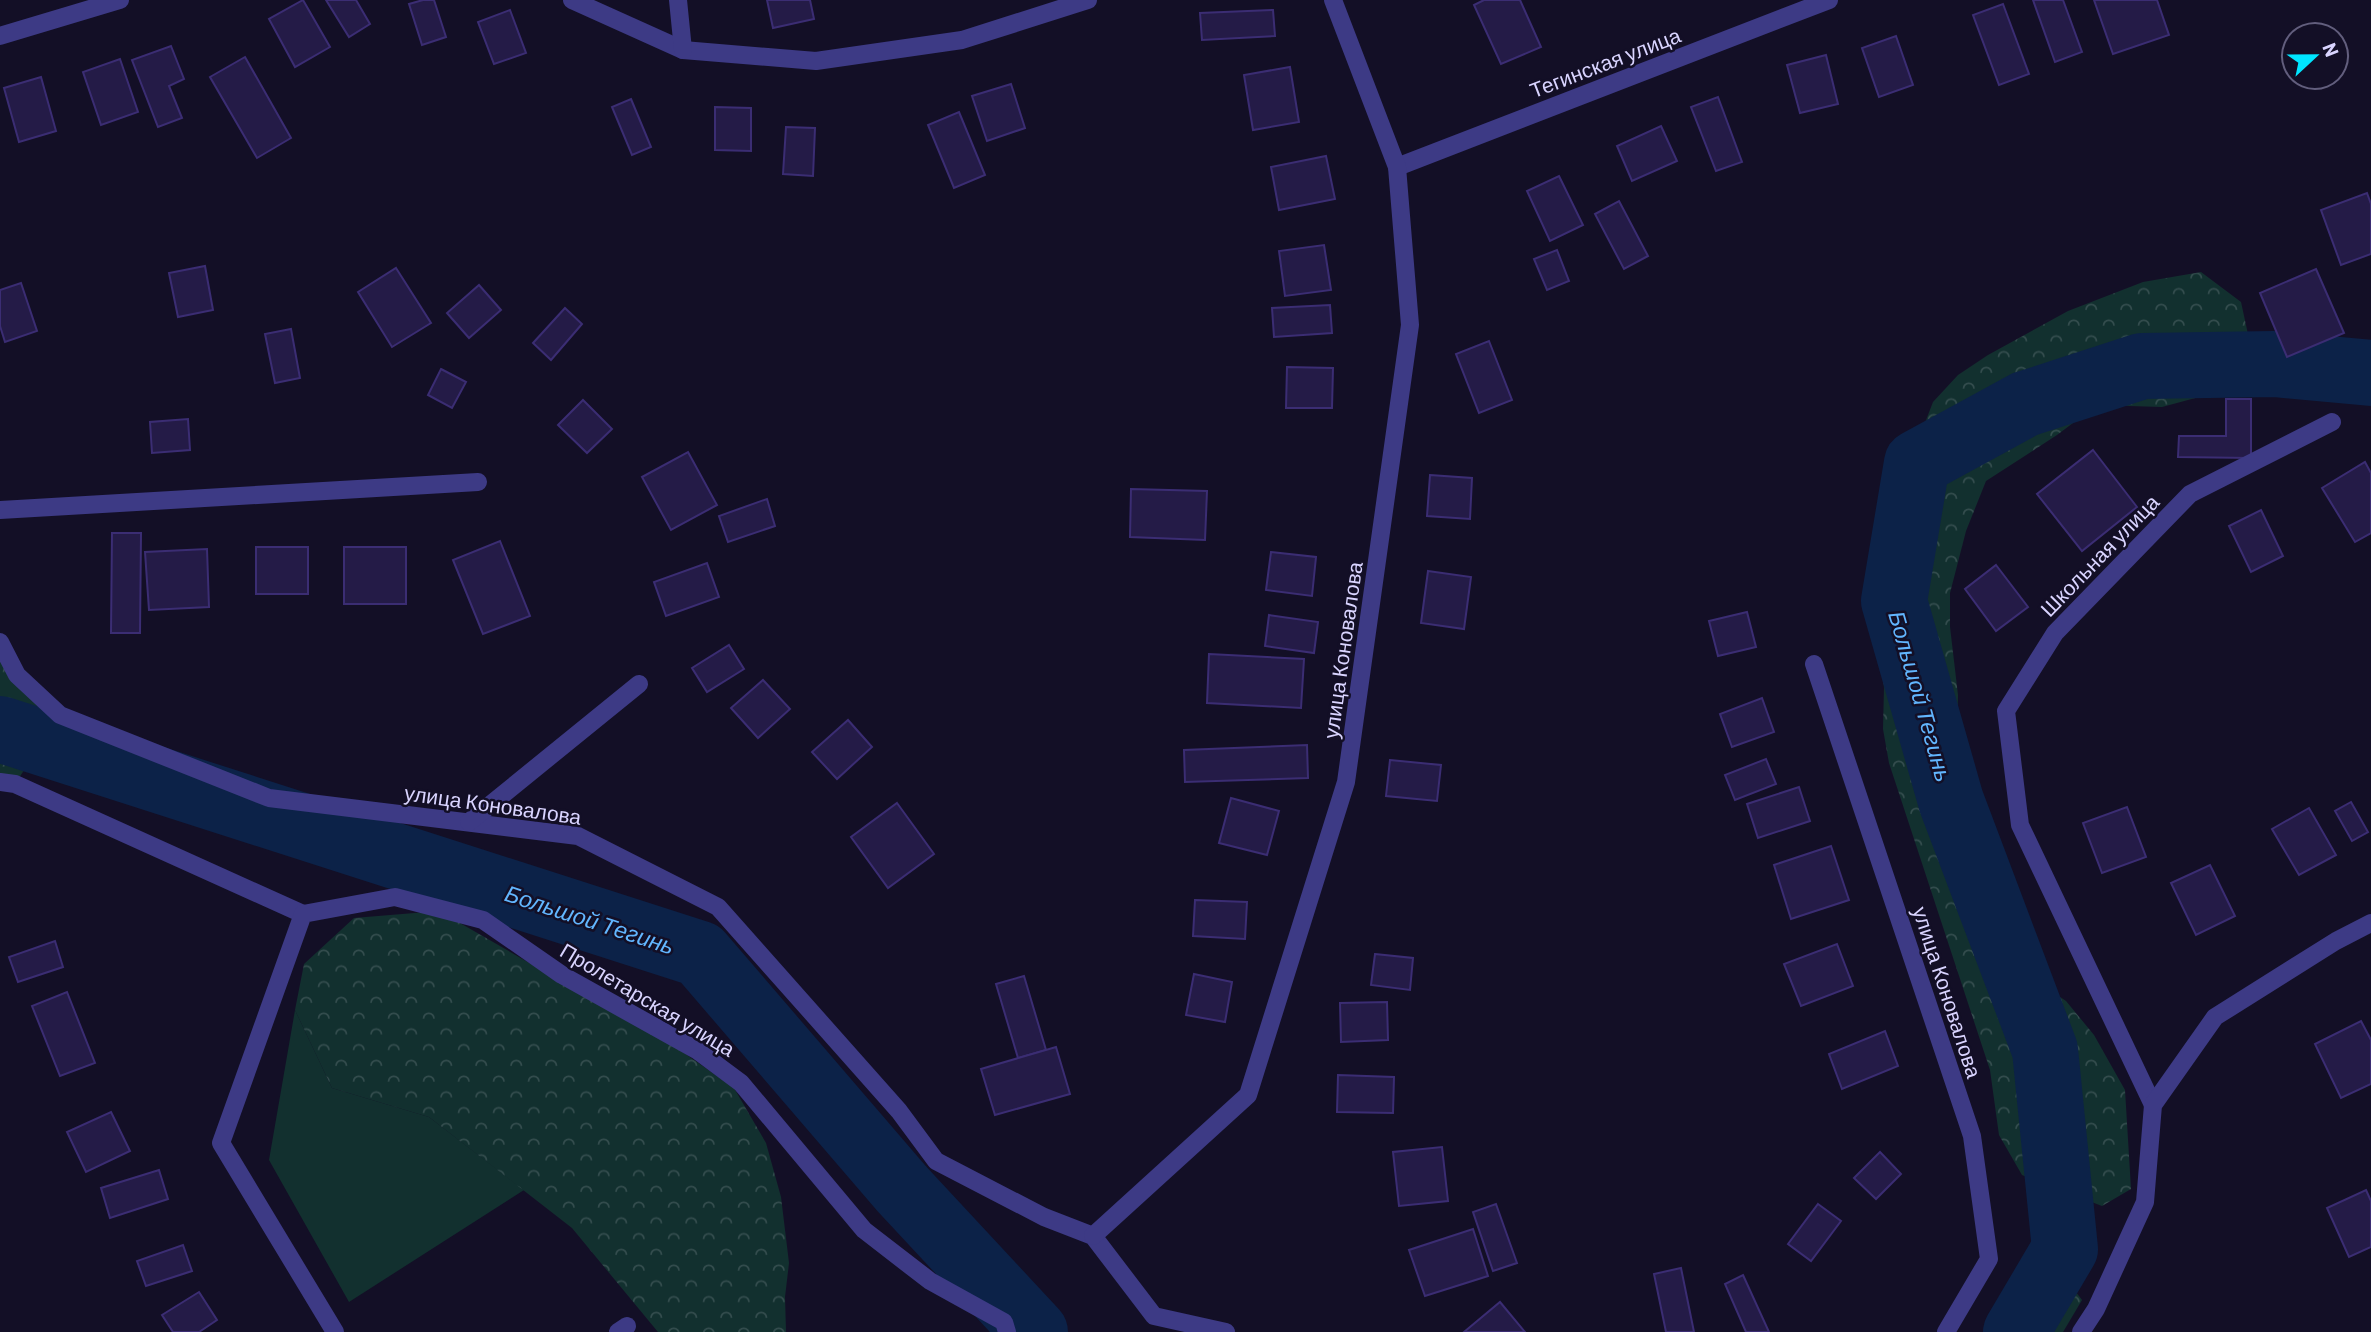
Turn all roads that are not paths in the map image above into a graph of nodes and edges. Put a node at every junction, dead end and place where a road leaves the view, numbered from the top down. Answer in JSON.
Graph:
{"nodes":[{"id":1,"x":120,"y":0,"type":"edge"},
{"id":2,"x":572,"y":0,"type":"edge"},
{"id":3,"x":678,"y":0,"type":"edge"},
{"id":4,"x":1088,"y":0,"type":"edge"},
{"id":5,"x":1333,"y":0,"type":"edge"},
{"id":6,"x":1829,"y":0,"type":"edge"},
{"id":7,"x":0,"y":36,"type":"edge"},
{"id":8,"x":683,"y":50,"type":"junction"},
{"id":9,"x":1397,"y":167,"type":"junction"},
{"id":10,"x":2332,"y":422,"type":"dead end"},
{"id":11,"x":478,"y":482,"type":"dead end"},
{"id":12,"x":0,"y":510,"type":"edge"},
{"id":13,"x":0,"y":642,"type":"edge"},
{"id":14,"x":1814,"y":664,"type":"dead end"},
{"id":15,"x":639,"y":684,"type":"dead end"},
{"id":16,"x":0,"y":782,"type":"edge"},
{"id":17,"x":469,"y":822,"type":"junction"},
{"id":18,"x":303,"y":914,"type":"junction"},
{"id":19,"x":2371,"y":923,"type":"edge"},
{"id":20,"x":2153,"y":1105,"type":"junction"},
{"id":21,"x":1093,"y":1236,"type":"junction"},
{"id":22,"x":335,"y":1332,"type":"edge"},
{"id":23,"x":1007,"y":1332,"type":"edge"},
{"id":24,"x":1226,"y":1332,"type":"edge"},
{"id":25,"x":1946,"y":1332,"type":"edge"},
{"id":26,"x":2081,"y":1332,"type":"edge"}],
"edges":[{"from":1,"to":7,"type":"street"},
{"from":2,"to":8,"type":"street"},
{"from":3,"to":8,"type":"street"},
{"from":4,"to":8,"type":"street"},
{"from":5,"to":9,"type":"street","name":"улица Коновалова"},
{"from":6,"to":9,"type":"street","name":"Тегинская улица"},
{"from":9,"to":21,"type":"street","name":"улица Коновалова"},
{"from":10,"to":20,"type":"street","name":"Школьная улица"},
{"from":11,"to":12,"type":"street"},
{"from":13,"to":17,"type":"street","name":"улица Коновалова"},
{"from":14,"to":25,"type":"street","name":"улица Коновалова"},
{"from":15,"to":17,"type":"street"},
{"from":16,"to":18,"type":"street"},
{"from":17,"to":21,"type":"street","name":"улица Коновалова"},
{"from":18,"to":22,"type":"street"},
{"from":18,"to":23,"type":"street","name":"Пролетарская улица"},
{"from":19,"to":20,"type":"street"},
{"from":20,"to":26,"type":"street"},
{"from":21,"to":24,"type":"street"}]}
